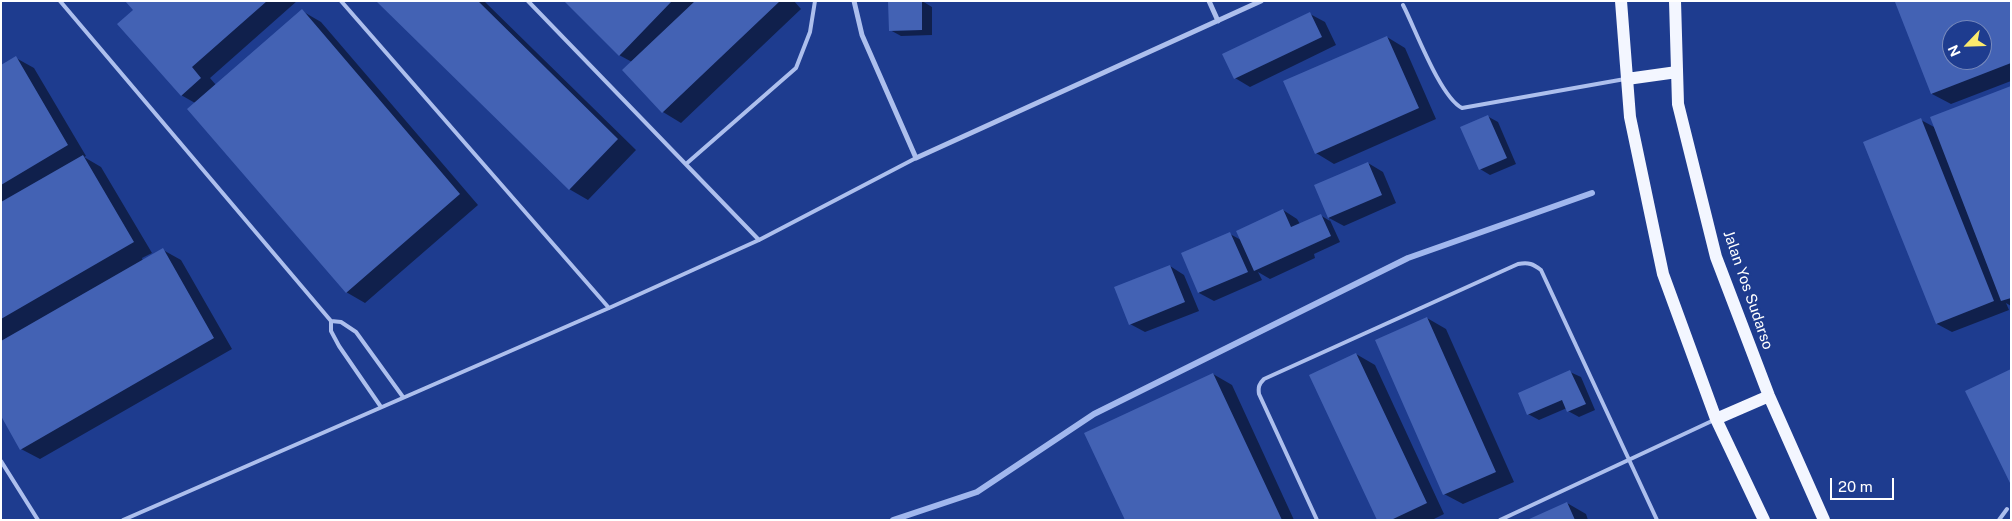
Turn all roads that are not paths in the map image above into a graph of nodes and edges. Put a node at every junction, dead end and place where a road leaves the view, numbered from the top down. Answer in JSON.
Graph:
{"nodes":[{"id":1,"x":60,"y":1,"type":"edge"},
{"id":2,"x":341,"y":1,"type":"edge"},
{"id":3,"x":528,"y":1,"type":"edge"},
{"id":4,"x":815,"y":1,"type":"edge"},
{"id":5,"x":854,"y":1,"type":"edge"},
{"id":6,"x":1209,"y":1,"type":"edge"},
{"id":7,"x":1261,"y":1,"type":"edge"},
{"id":8,"x":1621,"y":1,"type":"edge"},
{"id":9,"x":1675,"y":1,"type":"edge"},
{"id":10,"x":1404,"y":5,"type":"dead end"},
{"id":11,"x":1218,"y":21,"type":"junction"},
{"id":12,"x":1677,"y":72,"type":"junction"},
{"id":13,"x":1627,"y":79,"type":"junction"},
{"id":14,"x":916,"y":158,"type":"junction"},
{"id":15,"x":686,"y":164,"type":"junction"},
{"id":16,"x":759,"y":240,"type":"junction"},
{"id":17,"x":608,"y":308,"type":"junction"},
{"id":18,"x":331,"y":322,"type":"junction"},
{"id":19,"x":1769,"y":396,"type":"junction"},
{"id":20,"x":403,"y":397,"type":"junction"},
{"id":21,"x":381,"y":407,"type":"junction"},
{"id":22,"x":1716,"y":419,"type":"junction"},
{"id":23,"x":1628,"y":459,"type":"junction"},
{"id":24,"x":1,"y":461,"type":"edge"},
{"id":25,"x":2007,"y":509,"type":"dead end"},
{"id":26,"x":38,"y":520,"type":"edge"},
{"id":27,"x":123,"y":520,"type":"edge"},
{"id":28,"x":1317,"y":520,"type":"edge"},
{"id":29,"x":1500,"y":520,"type":"edge"},
{"id":30,"x":1657,"y":520,"type":"edge"},
{"id":31,"x":1764,"y":520,"type":"edge"},
{"id":32,"x":1824,"y":520,"type":"edge"},
{"id":33,"x":1999,"y":520,"type":"edge"}],
"edges":[{"from":1,"to":18,"type":"lane"},
{"from":2,"to":17,"type":"lane"},
{"from":3,"to":15,"type":"lane"},
{"from":4,"to":15,"type":"lane"},
{"from":5,"to":14,"type":"street"},
{"from":6,"to":11,"type":"street"},
{"from":7,"to":11,"type":"street"},
{"from":8,"to":13,"type":"main road"},
{"from":9,"to":12,"type":"main road","name":"Jalan Yos Sudarso"},
{"from":10,"to":13,"type":"lane"},
{"from":11,"to":14,"type":"street"},
{"from":12,"to":13,"type":"main road"},
{"from":12,"to":19,"type":"main road","name":"Jalan Yos Sudarso"},
{"from":13,"to":22,"type":"main road"},
{"from":14,"to":16,"type":"lane"},
{"from":15,"to":16,"type":"lane"},
{"from":16,"to":17,"type":"lane"},
{"from":17,"to":20,"type":"lane"},
{"from":18,"to":20,"type":"lane"},
{"from":18,"to":21,"type":"lane"},
{"from":19,"to":22,"type":"main road"},
{"from":19,"to":32,"type":"main road","name":"Jalan Yos Sudarso"},
{"from":20,"to":21,"type":"lane"},
{"from":21,"to":27,"type":"lane"},
{"from":22,"to":23,"type":"lane"},
{"from":22,"to":31,"type":"main road"},
{"from":23,"to":28,"type":"lane"},
{"from":23,"to":29,"type":"lane"},
{"from":23,"to":30,"type":"lane"},
{"from":24,"to":26,"type":"lane"},
{"from":25,"to":33,"type":"lane"}]}
